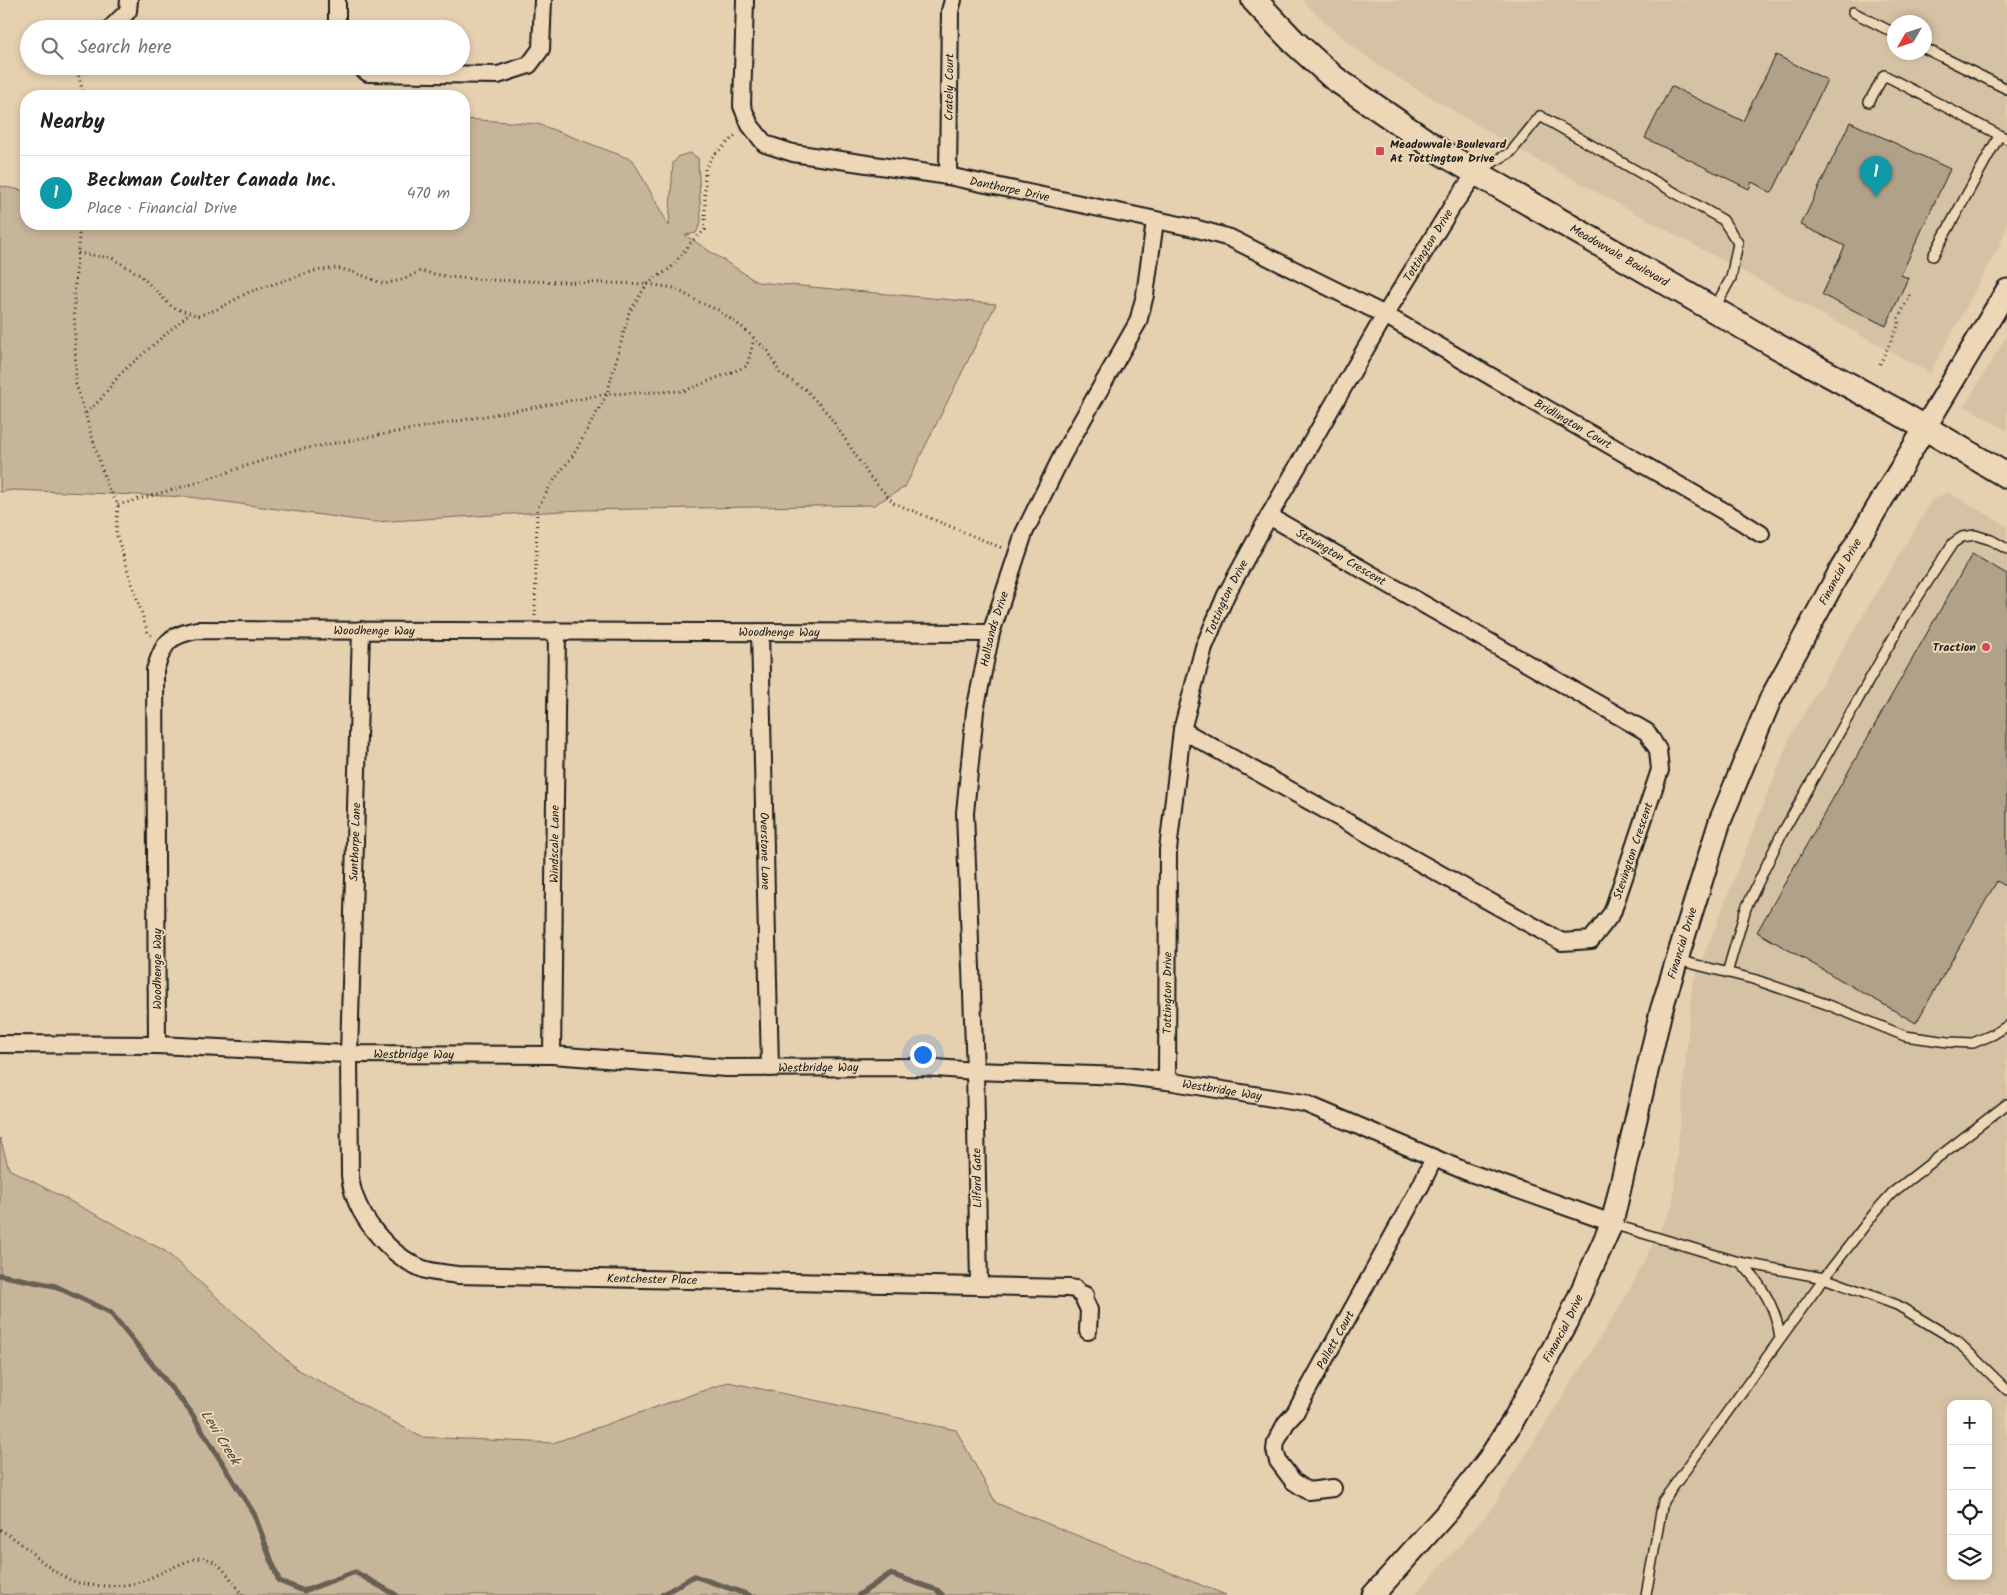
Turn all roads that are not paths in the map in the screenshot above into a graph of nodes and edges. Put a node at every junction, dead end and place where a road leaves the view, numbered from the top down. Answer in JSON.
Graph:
{"nodes":[{"id":1,"x":129,"y":0,"type":"edge"},
{"id":2,"x":337,"y":0,"type":"edge"},
{"id":3,"x":543,"y":0,"type":"edge"},
{"id":4,"x":745,"y":0,"type":"edge"},
{"id":5,"x":953,"y":0,"type":"edge"},
{"id":6,"x":1254,"y":0,"type":"edge"},
{"id":7,"x":1853,"y":12,"type":"dead end"},
{"id":8,"x":119,"y":20,"type":"edge"},
{"id":9,"x":337,"y":20,"type":"edge"},
{"id":10,"x":1887,"y":29,"type":"edge"},
{"id":11,"x":1932,"y":52,"type":"edge"},
{"id":12,"x":470,"y":75,"type":"edge"},
{"id":13,"x":2007,"y":89,"type":"edge"},
{"id":14,"x":1869,"y":102,"type":"dead end"},
{"id":15,"x":2003,"y":138,"type":"edge"},
{"id":16,"x":1476,"y":173,"type":"junction"},
{"id":17,"x":948,"y":176,"type":"junction"},
{"id":18,"x":1155,"y":221,"type":"junction"},
{"id":19,"x":1933,"y":256,"type":"dead end"},
{"id":20,"x":2007,"y":290,"type":"edge"},
{"id":21,"x":1714,"y":309,"type":"junction"},
{"id":22,"x":1385,"y":315,"type":"junction"},
{"id":23,"x":1926,"y":428,"type":"junction"},
{"id":24,"x":2007,"y":476,"type":"edge"},
{"id":25,"x":1268,"y":516,"type":"junction"},
{"id":26,"x":1761,"y":534,"type":"dead end"},
{"id":27,"x":2007,"y":549,"type":"edge"},
{"id":28,"x":361,"y":630,"type":"junction"},
{"id":29,"x":557,"y":632,"type":"junction"},
{"id":30,"x":760,"y":632,"type":"junction"},
{"id":31,"x":991,"y":633,"type":"junction"},
{"id":32,"x":1182,"y":730,"type":"junction"},
{"id":33,"x":1677,"y":960,"type":"junction"},
{"id":34,"x":1728,"y":972,"type":"junction"},
{"id":35,"x":2007,"y":1026,"type":"edge"},
{"id":36,"x":0,"y":1044,"type":"edge"},
{"id":37,"x":157,"y":1045,"type":"junction"},
{"id":38,"x":349,"y":1054,"type":"junction"},
{"id":39,"x":552,"y":1055,"type":"junction"},
{"id":40,"x":770,"y":1068,"type":"junction"},
{"id":41,"x":975,"y":1071,"type":"junction"},
{"id":42,"x":1167,"y":1080,"type":"junction"},
{"id":43,"x":2007,"y":1104,"type":"edge"},
{"id":44,"x":1434,"y":1158,"type":"junction"},
{"id":45,"x":1612,"y":1224,"type":"junction"},
{"id":46,"x":1739,"y":1262,"type":"junction"},
{"id":47,"x":1824,"y":1278,"type":"junction"},
{"id":48,"x":979,"y":1285,"type":"junction"},
{"id":49,"x":1088,"y":1331,"type":"dead end"},
{"id":50,"x":1780,"y":1339,"type":"junction"},
{"id":51,"x":2007,"y":1390,"type":"edge"},
{"id":52,"x":1333,"y":1488,"type":"dead end"},
{"id":53,"x":1374,"y":1595,"type":"edge"},
{"id":54,"x":1646,"y":1595,"type":"edge"}],
"edges":[{"from":1,"to":8,"type":"street"},
{"from":2,"to":9,"type":"street"},
{"from":3,"to":12,"type":"street"},
{"from":4,"to":17,"type":"street","name":"Danthorpe Drive"},
{"from":5,"to":17,"type":"street","name":"Crately Court"},
{"from":6,"to":16,"type":"main road","name":"Meadowvale Boulevard"},
{"from":7,"to":10,"type":"lane"},
{"from":11,"to":13,"type":"lane"},
{"from":14,"to":15,"type":"lane"},
{"from":15,"to":19,"type":"lane"},
{"from":16,"to":21,"type":"main road","name":"Meadowvale Boulevard"},
{"from":16,"to":21,"type":"lane"},
{"from":16,"to":22,"type":"street","name":"Tottington Drive"},
{"from":17,"to":18,"type":"street","name":"Danthorpe Drive"},
{"from":18,"to":22,"type":"street","name":"Danthorpe Drive"},
{"from":18,"to":31,"type":"street","name":"Hallsands Drive"},
{"from":20,"to":23,"type":"street","name":"Financial Drive"},
{"from":21,"to":23,"type":"main road","name":"Meadowvale Boulevard"},
{"from":22,"to":25,"type":"street","name":"Tottington Drive"},
{"from":22,"to":26,"type":"street","name":"Bridlington Court"},
{"from":23,"to":24,"type":"main road","name":"Meadowvale Boulevard"},
{"from":23,"to":33,"type":"street","name":"Financial Drive"},
{"from":25,"to":32,"type":"street","name":"Tottington Drive"},
{"from":25,"to":32,"type":"street","name":"Stevington Crescent"},
{"from":27,"to":34,"type":"lane"},
{"from":28,"to":29,"type":"street","name":"Woodhenge Way"},
{"from":28,"to":37,"type":"street","name":"Woodhenge Way"},
{"from":28,"to":38,"type":"street","name":"Sunthorpe Lane"},
{"from":29,"to":30,"type":"street","name":"Woodhenge Way"},
{"from":29,"to":39,"type":"street","name":"Windscale Lane"},
{"from":30,"to":31,"type":"street","name":"Woodhenge Way"},
{"from":30,"to":40,"type":"street","name":"Overstone Lane"},
{"from":31,"to":41,"type":"street","name":"Hallsands Drive"},
{"from":32,"to":42,"type":"street","name":"Tottington Drive"},
{"from":33,"to":34,"type":"lane"},
{"from":33,"to":45,"type":"street","name":"Financial Drive"},
{"from":34,"to":35,"type":"lane"},
{"from":36,"to":37,"type":"street","name":"Westbridge Way"},
{"from":37,"to":38,"type":"street","name":"Westbridge Way"},
{"from":38,"to":39,"type":"street","name":"Westbridge Way"},
{"from":38,"to":48,"type":"street","name":"Kentchester Place"},
{"from":39,"to":40,"type":"street","name":"Westbridge Way"},
{"from":40,"to":41,"type":"street","name":"Westbridge Way"},
{"from":41,"to":42,"type":"street","name":"Westbridge Way"},
{"from":41,"to":48,"type":"street","name":"Lilford Gate"},
{"from":42,"to":44,"type":"street","name":"Westbridge Way"},
{"from":43,"to":47,"type":"lane"},
{"from":44,"to":45,"type":"street","name":"Westbridge Way"},
{"from":44,"to":52,"type":"street","name":"Pallett Court"},
{"from":45,"to":46,"type":"lane"},
{"from":45,"to":53,"type":"street","name":"Financial Drive"},
{"from":46,"to":47,"type":"lane"},
{"from":46,"to":50,"type":"lane"},
{"from":47,"to":50,"type":"lane"},
{"from":47,"to":51,"type":"lane"},
{"from":48,"to":49,"type":"street","name":"Kentchester Place"},
{"from":50,"to":54,"type":"lane"}]}
